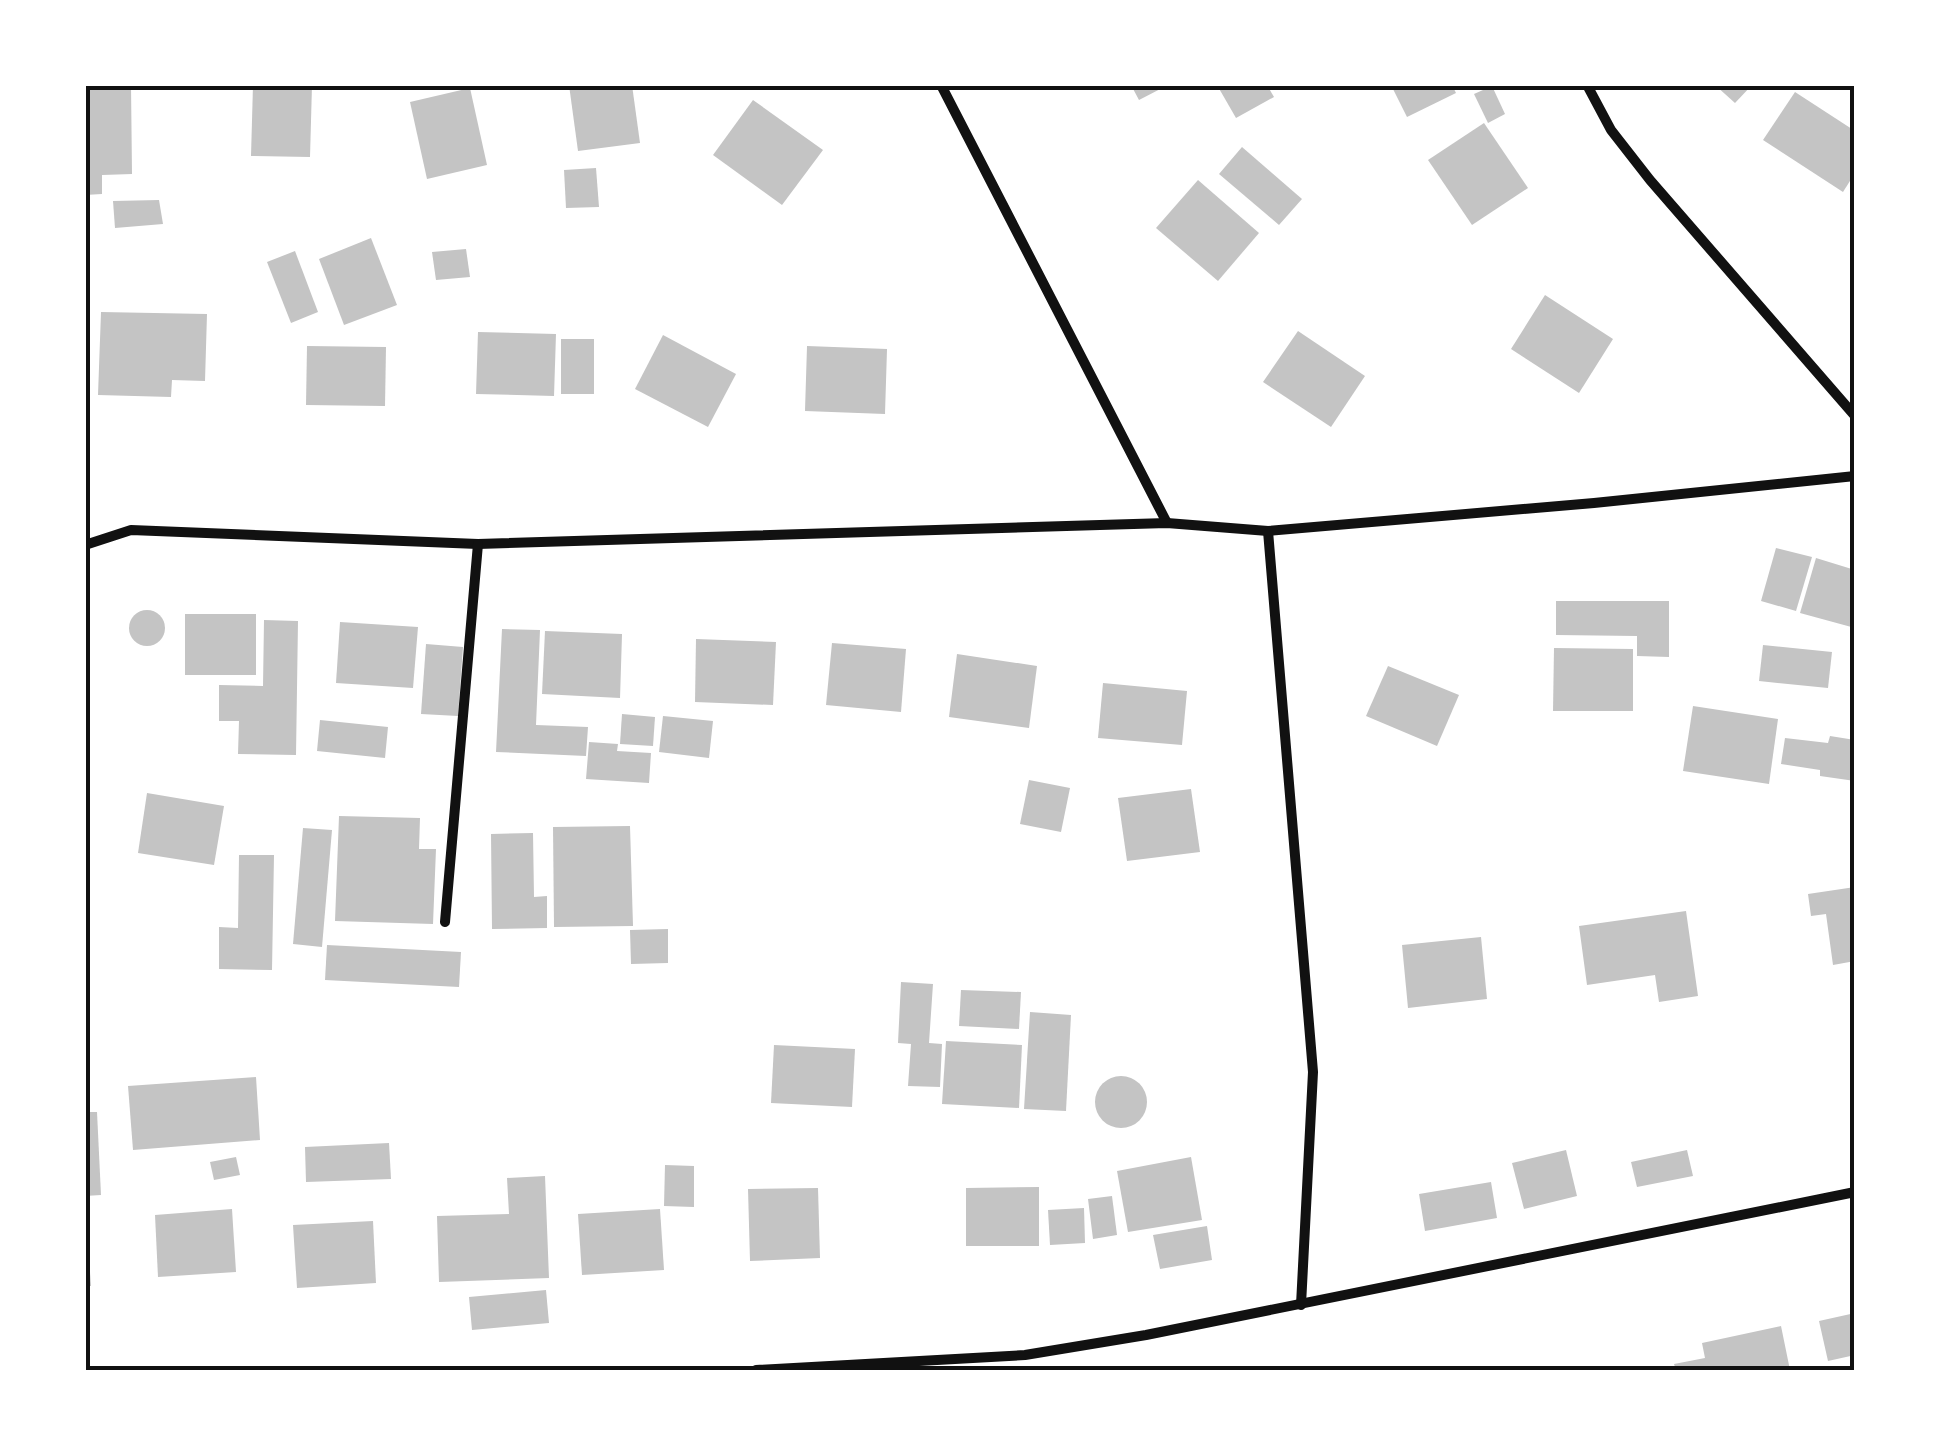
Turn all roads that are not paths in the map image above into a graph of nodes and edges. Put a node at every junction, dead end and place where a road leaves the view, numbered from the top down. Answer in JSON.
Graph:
{"nodes":[{"id":1,"x":941,"y":85,"type":"edge"},
{"id":2,"x":1586,"y":85,"type":"edge"},
{"id":3,"x":1855,"y":416,"type":"edge"},
{"id":4,"x":1855,"y":476,"type":"edge"},
{"id":5,"x":1168,"y":524,"type":"junction"},
{"id":6,"x":1268,"y":530,"type":"junction"},
{"id":7,"x":85,"y":543,"type":"edge"},
{"id":8,"x":478,"y":544,"type":"junction"},
{"id":9,"x":446,"y":922,"type":"dead end"},
{"id":10,"x":1855,"y":1192,"type":"edge"},
{"id":11,"x":1301,"y":1305,"type":"junction"},
{"id":12,"x":756,"y":1370,"type":"edge"}],
"edges":[{"from":1,"to":5,"type":"street"},
{"from":2,"to":3,"type":"street"},
{"from":4,"to":6,"type":"street"},
{"from":5,"to":6,"type":"street"},
{"from":5,"to":8,"type":"street"},
{"from":6,"to":11,"type":"street"},
{"from":7,"to":8,"type":"street"},
{"from":8,"to":9,"type":"street"},
{"from":10,"to":11,"type":"street"},
{"from":11,"to":12,"type":"street"}]}
